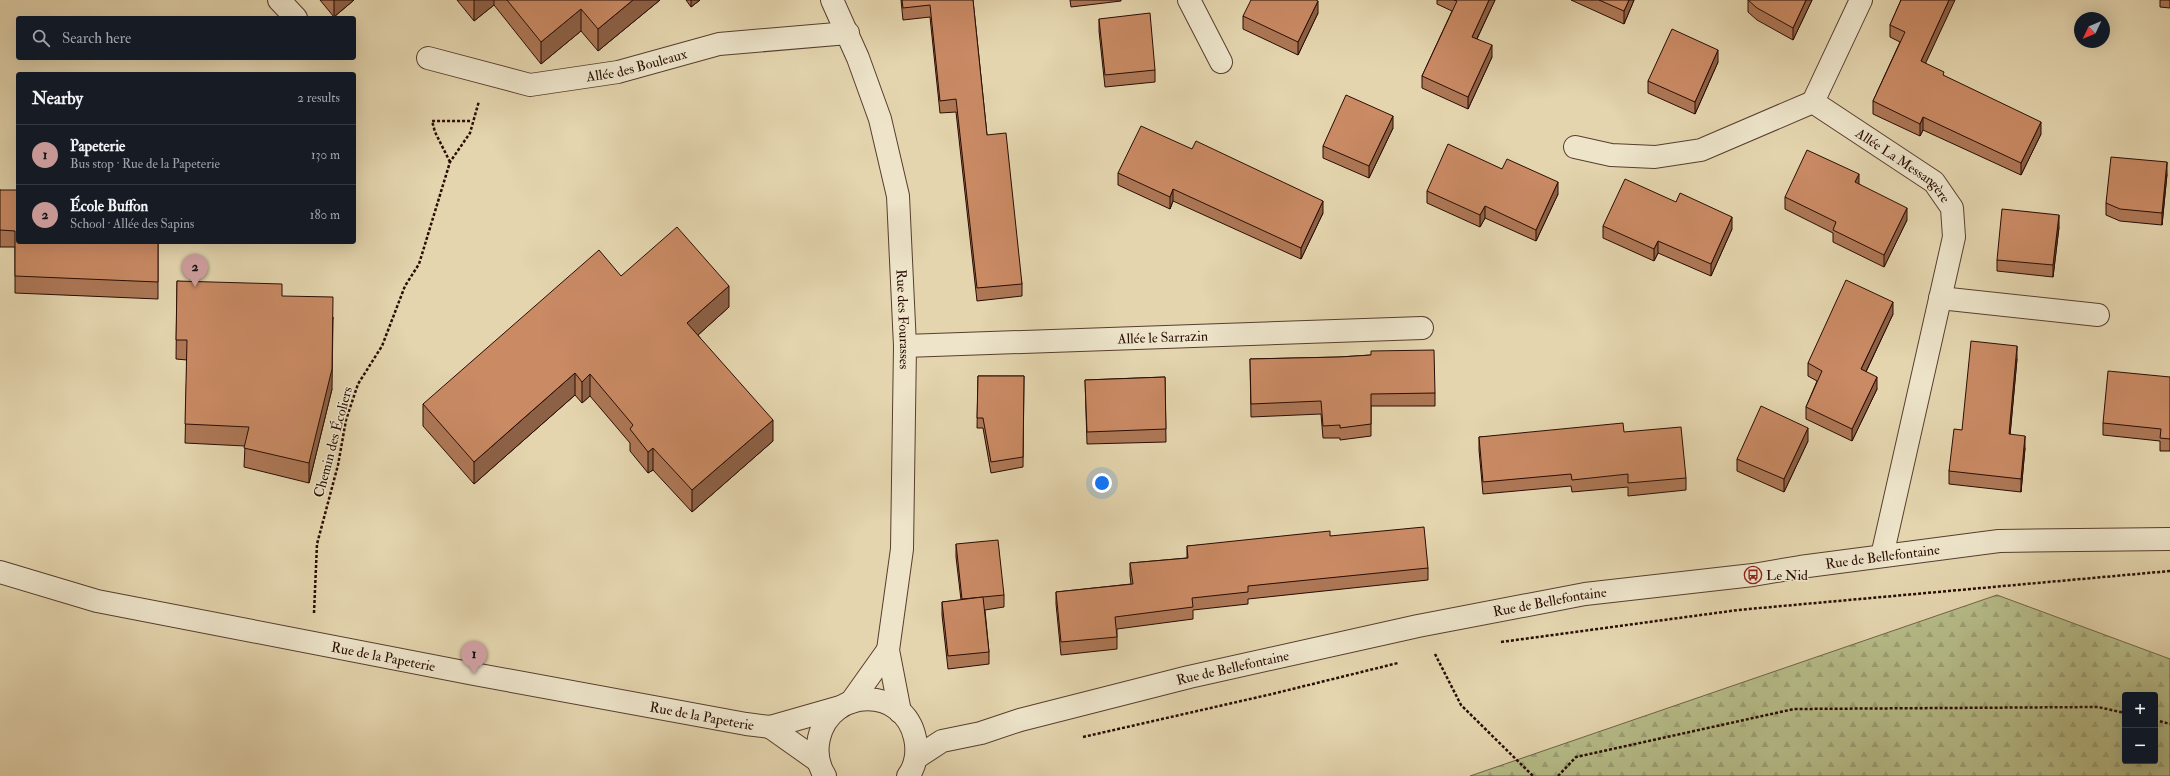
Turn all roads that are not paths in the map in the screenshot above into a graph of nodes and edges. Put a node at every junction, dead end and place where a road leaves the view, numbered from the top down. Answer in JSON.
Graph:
{"nodes":[{"id":1,"x":279,"y":0,"type":"edge"},
{"id":2,"x":832,"y":0,"type":"edge"},
{"id":3,"x":1189,"y":0,"type":"edge"},
{"id":4,"x":1861,"y":0,"type":"edge"},
{"id":5,"x":294,"y":16,"type":"edge"},
{"id":6,"x":848,"y":33,"type":"junction"},
{"id":7,"x":428,"y":58,"type":"dead end"},
{"id":8,"x":1221,"y":62,"type":"dead end"},
{"id":9,"x":1813,"y":102,"type":"junction"},
{"id":10,"x":1576,"y":147,"type":"dead end"},
{"id":11,"x":1940,"y":298,"type":"junction"},
{"id":12,"x":2098,"y":315,"type":"dead end"},
{"id":13,"x":1422,"y":328,"type":"dead end"},
{"id":14,"x":905,"y":346,"type":"junction"},
{"id":15,"x":2170,"y":539,"type":"edge"},
{"id":16,"x":1882,"y":556,"type":"junction"},
{"id":17,"x":0,"y":572,"type":"edge"},
{"id":18,"x":888,"y":650,"type":"junction"},
{"id":19,"x":846,"y":704,"type":"junction"},
{"id":20,"x":904,"y":716,"type":"junction"},
{"id":21,"x":770,"y":727,"type":"junction"},
{"id":22,"x":942,"y":741,"type":"junction"},
{"id":23,"x":912,"y":767,"type":"edge"},
{"id":24,"x":822,"y":769,"type":"edge"}],
"edges":[{"from":1,"to":5,"type":"street"},
{"from":2,"to":6,"type":"street","name":"Rue des Fourasses"},
{"from":3,"to":8,"type":"street"},
{"from":4,"to":9,"type":"street"},
{"from":6,"to":7,"type":"street","name":"Allée des Bouleaux"},
{"from":6,"to":14,"type":"street","name":"Rue des Fourasses"},
{"from":9,"to":10,"type":"street"},
{"from":9,"to":11,"type":"street","name":"Allée La Messangère"},
{"from":11,"to":12,"type":"street"},
{"from":11,"to":16,"type":"street","name":"Allée La Messangère"},
{"from":13,"to":14,"type":"street","name":"Allée le Sarrazin"},
{"from":14,"to":18,"type":"street","name":"Rue des Fourasses"},
{"from":15,"to":16,"type":"street","name":"Rue de Bellefontaine"},
{"from":16,"to":22,"type":"street","name":"Rue de Bellefontaine"},
{"from":17,"to":21,"type":"street","name":"Rue de la Papeterie"},
{"from":18,"to":19,"type":"street"},
{"from":18,"to":20,"type":"street"},
{"from":19,"to":20,"type":"street","name":"Rue de la Papeterie"},
{"from":19,"to":21,"type":"street","name":"Rue de la Papeterie"},
{"from":19,"to":24,"type":"street"},
{"from":20,"to":22,"type":"street"},
{"from":20,"to":23,"type":"street"},
{"from":21,"to":24,"type":"street","name":"Rue de la Papeterie"},
{"from":22,"to":23,"type":"street","name":"Rue de Bellefontaine"}]}
